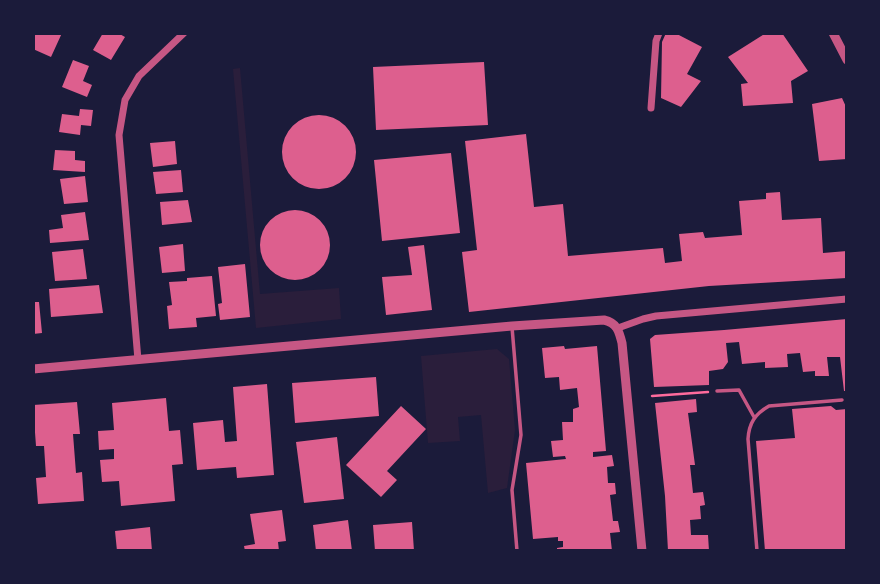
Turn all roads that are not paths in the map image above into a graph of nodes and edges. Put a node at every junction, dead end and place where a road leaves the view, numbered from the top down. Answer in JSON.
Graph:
{"nodes":[{"id":1,"x":184,"y":33,"type":"edge"},
{"id":2,"x":659,"y":33,"type":"edge"},
{"id":3,"x":834,"y":33,"type":"edge"},
{"id":4,"x":847,"y":60,"type":"edge"},
{"id":5,"x":651,"y":108,"type":"dead end"},
{"id":6,"x":847,"y":299,"type":"edge"},
{"id":7,"x":512,"y":326,"type":"junction"},
{"id":8,"x":618,"y":328,"type":"junction"},
{"id":9,"x":138,"y":360,"type":"junction"},
{"id":10,"x":33,"y":369,"type":"edge"},
{"id":11,"x":717,"y":391,"type":"road end"},
{"id":12,"x":842,"y":400,"type":"dead end"},
{"id":13,"x":754,"y":417,"type":"junction"},
{"id":14,"x":517,"y":551,"type":"edge"},
{"id":15,"x":642,"y":551,"type":"edge"},
{"id":16,"x":757,"y":551,"type":"edge"}],
"edges":[{"from":1,"to":9,"type":"street"},
{"from":2,"to":5,"type":"street"},
{"from":3,"to":4,"type":"street"},
{"from":6,"to":8,"type":"street"},
{"from":7,"to":8,"type":"street"},
{"from":7,"to":9,"type":"street"},
{"from":7,"to":14,"type":"lane"},
{"from":8,"to":15,"type":"street"},
{"from":9,"to":10,"type":"street"},
{"from":11,"to":13,"type":"lane"},
{"from":12,"to":13,"type":"lane"},
{"from":13,"to":16,"type":"lane"}]}
